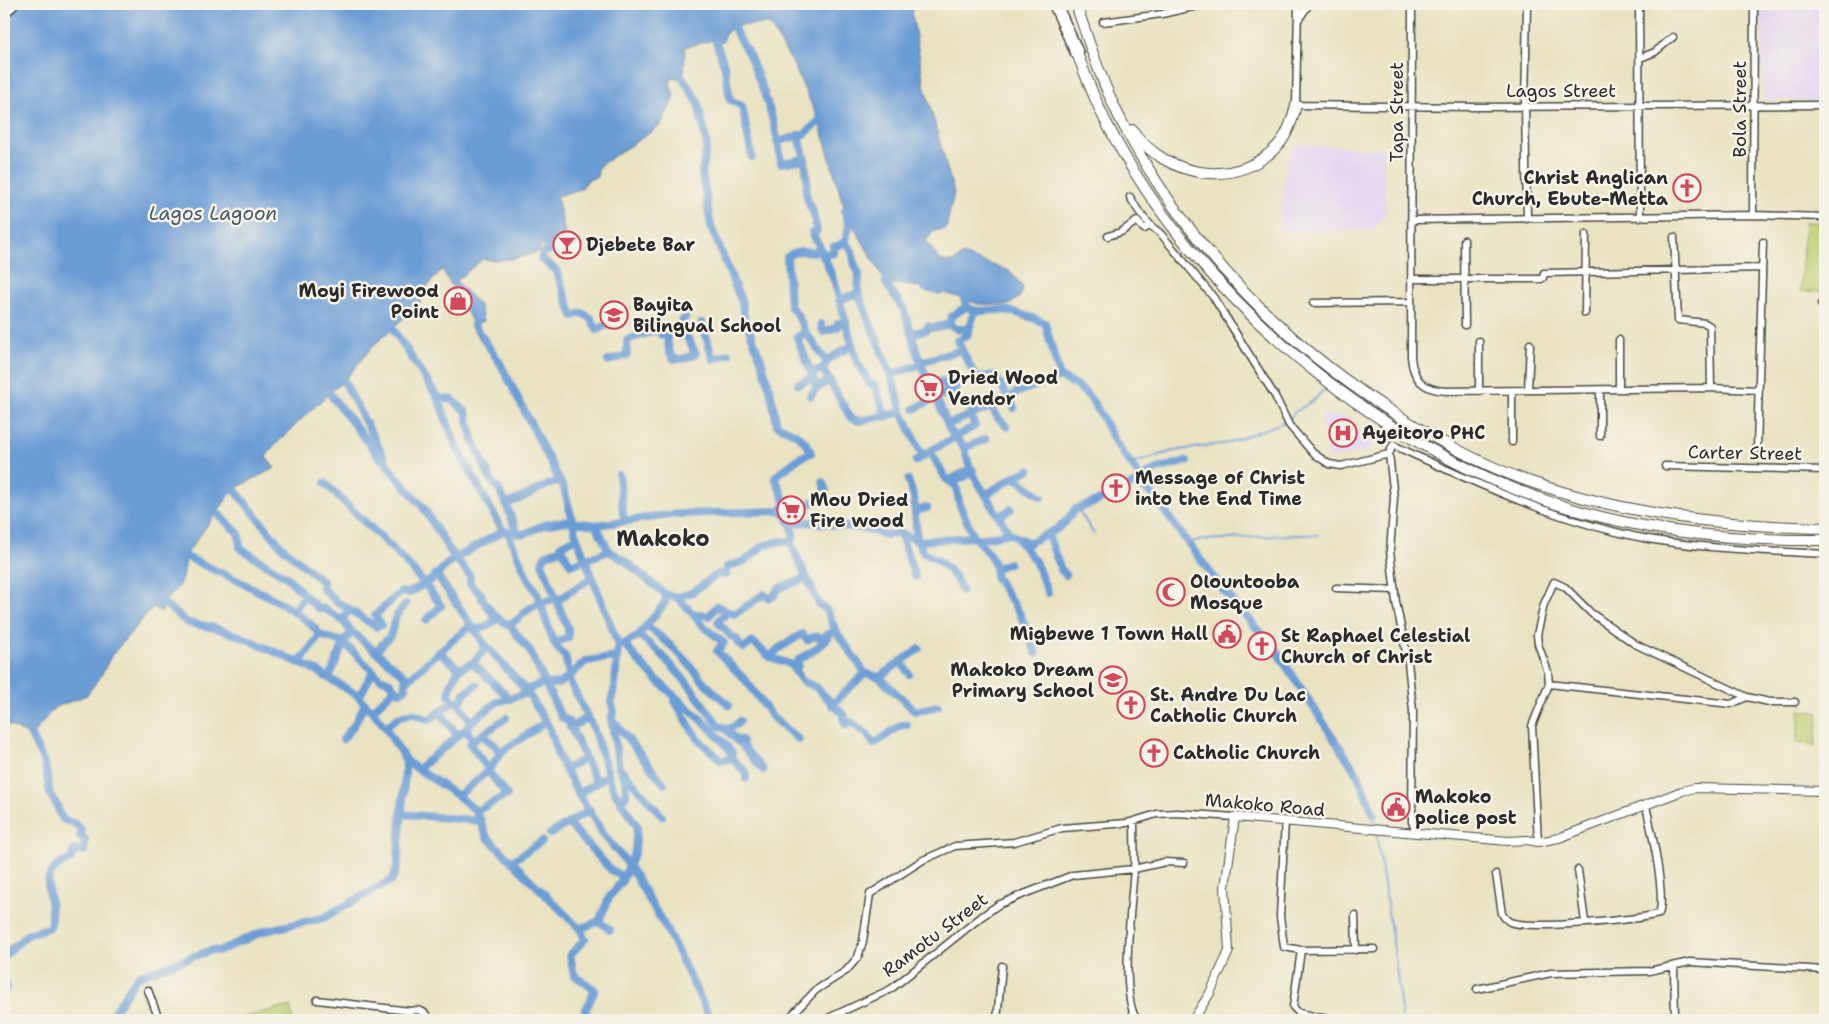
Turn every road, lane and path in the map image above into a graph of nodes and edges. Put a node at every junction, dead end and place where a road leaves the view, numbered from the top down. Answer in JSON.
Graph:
{"nodes":[{"id":1,"x":12,"y":4,"type":"edge"},
{"id":2,"x":1055,"y":4,"type":"edge"},
{"id":3,"x":1062,"y":4,"type":"edge"},
{"id":4,"x":1076,"y":4,"type":"edge"},
{"id":5,"x":1206,"y":4,"type":"edge"},
{"id":6,"x":1298,"y":4,"type":"edge"},
{"id":7,"x":1309,"y":4,"type":"edge"},
{"id":8,"x":1412,"y":4,"type":"edge"},
{"id":9,"x":1527,"y":4,"type":"edge"},
{"id":10,"x":1640,"y":4,"type":"edge"},
{"id":11,"x":1754,"y":4,"type":"edge"},
{"id":12,"x":4,"y":11,"type":"edge"},
{"id":13,"x":1298,"y":21,"type":"junction"},
{"id":14,"x":1103,"y":22,"type":"dead end"},
{"id":15,"x":1673,"y":37,"type":"dead end"},
{"id":16,"x":1077,"y":53,"type":"junction"},
{"id":17,"x":1640,"y":58,"type":"junction"},
{"id":18,"x":1113,"y":103,"type":"junction"},
{"id":19,"x":1296,"y":104,"type":"junction"},
{"id":20,"x":1412,"y":105,"type":"junction"},
{"id":21,"x":1755,"y":105,"type":"junction"},
{"id":22,"x":1825,"y":105,"type":"edge"},
{"id":23,"x":1525,"y":106,"type":"junction"},
{"id":24,"x":1641,"y":106,"type":"junction"},
{"id":25,"x":1130,"y":197,"type":"dead end"},
{"id":26,"x":1754,"y":215,"type":"junction"},
{"id":27,"x":1825,"y":217,"type":"edge"},
{"id":28,"x":1640,"y":218,"type":"junction"},
{"id":29,"x":1412,"y":220,"type":"junction"},
{"id":30,"x":1527,"y":220,"type":"junction"},
{"id":31,"x":1150,"y":226,"type":"junction"},
{"id":32,"x":1586,"y":234,"type":"dead end"},
{"id":33,"x":1108,"y":236,"type":"dead end"},
{"id":34,"x":1674,"y":237,"type":"dead end"},
{"id":35,"x":1464,"y":240,"type":"dead end"},
{"id":36,"x":1763,"y":242,"type":"dead end"},
{"id":37,"x":1762,"y":268,"type":"junction"},
{"id":38,"x":1676,"y":269,"type":"junction"},
{"id":39,"x":1586,"y":273,"type":"junction"},
{"id":40,"x":1412,"y":279,"type":"junction"},
{"id":41,"x":1464,"y":279,"type":"junction"},
{"id":42,"x":1411,"y":302,"type":"junction"},
{"id":43,"x":1313,"y":303,"type":"dead end"},
{"id":44,"x":1586,"y":313,"type":"dead end"},
{"id":45,"x":1465,"y":325,"type":"dead end"},
{"id":46,"x":1619,"y":340,"type":"dead end"},
{"id":47,"x":1479,"y":342,"type":"dead end"},
{"id":48,"x":1530,"y":344,"type":"dead end"},
{"id":49,"x":1711,"y":388,"type":"junction"},
{"id":50,"x":1619,"y":389,"type":"junction"},
{"id":51,"x":1528,"y":390,"type":"junction"},
{"id":52,"x":1600,"y":390,"type":"junction"},
{"id":53,"x":1758,"y":390,"type":"junction"},
{"id":54,"x":1479,"y":391,"type":"junction"},
{"id":55,"x":1512,"y":391,"type":"junction"},
{"id":56,"x":1600,"y":436,"type":"dead end"},
{"id":57,"x":1512,"y":442,"type":"dead end"},
{"id":58,"x":1757,"y":449,"type":"dead end"},
{"id":59,"x":1388,"y":454,"type":"junction"},
{"id":60,"x":1665,"y":466,"type":"dead end"},
{"id":61,"x":1825,"y":470,"type":"edge"},
{"id":62,"x":1825,"y":528,"type":"edge"},
{"id":63,"x":1825,"y":540,"type":"edge"},
{"id":64,"x":1825,"y":554,"type":"edge"},
{"id":65,"x":1336,"y":588,"type":"dead end"},
{"id":66,"x":1394,"y":590,"type":"junction"},
{"id":67,"x":1549,"y":684,"type":"junction"},
{"id":68,"x":1747,"y":697,"type":"junction"},
{"id":69,"x":1795,"y":702,"type":"dead end"},
{"id":70,"x":1825,"y":791,"type":"edge"},
{"id":71,"x":1646,"y":806,"type":"junction"},
{"id":72,"x":1235,"y":817,"type":"junction"},
{"id":73,"x":1285,"y":821,"type":"junction"},
{"id":74,"x":1134,"y":822,"type":"junction"},
{"id":75,"x":1416,"y":832,"type":"junction"},
{"id":76,"x":1538,"y":842,"type":"junction"},
{"id":77,"x":1184,"y":863,"type":"dead end"},
{"id":78,"x":1134,"y":869,"type":"junction"},
{"id":79,"x":1578,"y":870,"type":"dead end"},
{"id":80,"x":1496,"y":874,"type":"dead end"},
{"id":81,"x":1355,"y":915,"type":"dead end"},
{"id":82,"x":1585,"y":922,"type":"junction"},
{"id":83,"x":1374,"y":949,"type":"dead end"},
{"id":84,"x":1301,"y":950,"type":"junction"},
{"id":85,"x":1356,"y":950,"type":"junction"},
{"id":86,"x":1002,"y":966,"type":"dead end"},
{"id":87,"x":1674,"y":966,"type":"junction"},
{"id":88,"x":1825,"y":970,"type":"edge"},
{"id":89,"x":1477,"y":989,"type":"dead end"},
{"id":90,"x":148,"y":990,"type":"dead end"},
{"id":91,"x":317,"y":1000,"type":"dead end"},
{"id":92,"x":160,"y":1020,"type":"edge"},
{"id":93,"x":430,"y":1020,"type":"edge"},
{"id":94,"x":792,"y":1020,"type":"edge"},
{"id":95,"x":824,"y":1020,"type":"edge"},
{"id":96,"x":997,"y":1020,"type":"edge"},
{"id":97,"x":1137,"y":1020,"type":"edge"},
{"id":98,"x":1193,"y":1020,"type":"edge"},
{"id":99,"x":1331,"y":1020,"type":"edge"},
{"id":100,"x":1675,"y":1020,"type":"edge"}],
"edges":[{"from":1,"to":12,"type":"highway"},
{"from":2,"to":16,"type":"highway"},
{"from":3,"to":16,"type":"highway"},
{"from":4,"to":18,"type":"main road"},
{"from":5,"to":14,"type":"street"},
{"from":6,"to":13,"type":"street"},
{"from":7,"to":13,"type":"street"},
{"from":8,"to":20,"type":"street","name":"Tapa Street"},
{"from":9,"to":23,"type":"street"},
{"from":10,"to":17,"type":"street"},
{"from":11,"to":21,"type":"street","name":"Bola Street"},
{"from":13,"to":19,"type":"street"},
{"from":15,"to":17,"type":"street"},
{"from":16,"to":63,"type":"main road"},
{"from":17,"to":24,"type":"street"},
{"from":18,"to":19,"type":"main road"},
{"from":18,"to":62,"type":"main road"},
{"from":19,"to":20,"type":"street","name":"Lagos Street"},
{"from":20,"to":23,"type":"street","name":"Lagos Street"},
{"from":20,"to":29,"type":"street","name":"Tapa Street"},
{"from":21,"to":22,"type":"street","name":"Lagos Street"},
{"from":21,"to":24,"type":"street","name":"Lagos Street"},
{"from":21,"to":26,"type":"street","name":"Bola Street"},
{"from":23,"to":24,"type":"street","name":"Lagos Street"},
{"from":23,"to":30,"type":"street"},
{"from":24,"to":28,"type":"street"},
{"from":25,"to":31,"type":"street"},
{"from":26,"to":27,"type":"street"},
{"from":26,"to":28,"type":"street"},
{"from":28,"to":30,"type":"street"},
{"from":29,"to":30,"type":"street"},
{"from":29,"to":40,"type":"street","name":"Tapa Street"},
{"from":31,"to":33,"type":"street"},
{"from":31,"to":59,"type":"street"},
{"from":32,"to":39,"type":"street"},
{"from":34,"to":38,"type":"street"},
{"from":35,"to":41,"type":"street"},
{"from":36,"to":37,"type":"street"},
{"from":37,"to":38,"type":"street"},
{"from":37,"to":53,"type":"street"},
{"from":38,"to":39,"type":"street"},
{"from":38,"to":49,"type":"street"},
{"from":39,"to":41,"type":"street"},
{"from":39,"to":44,"type":"street"},
{"from":40,"to":41,"type":"street"},
{"from":40,"to":42,"type":"street","name":"Tapa Street"},
{"from":41,"to":45,"type":"street"},
{"from":42,"to":43,"type":"street"},
{"from":42,"to":54,"type":"street","name":"Tapa Street"},
{"from":46,"to":50,"type":"street"},
{"from":47,"to":54,"type":"street"},
{"from":48,"to":51,"type":"street"},
{"from":49,"to":50,"type":"street"},
{"from":49,"to":53,"type":"street"},
{"from":50,"to":52,"type":"street"},
{"from":51,"to":52,"type":"street"},
{"from":51,"to":55,"type":"street"},
{"from":52,"to":56,"type":"street"},
{"from":53,"to":58,"type":"street"},
{"from":54,"to":55,"type":"street"},
{"from":55,"to":57,"type":"street"},
{"from":59,"to":64,"type":"street"},
{"from":59,"to":66,"type":"street"},
{"from":60,"to":61,"type":"street","name":"Carter Street"},
{"from":65,"to":66,"type":"street"},
{"from":66,"to":75,"type":"street"},
{"from":67,"to":68,"type":"street"},
{"from":67,"to":68,"type":"street"},
{"from":67,"to":76,"type":"street"},
{"from":68,"to":69,"type":"street"},
{"from":70,"to":71,"type":"street","name":"Makoko Road"},
{"from":71,"to":76,"type":"street","name":"Makoko Road"},
{"from":71,"to":82,"type":"street"},
{"from":72,"to":73,"type":"street","name":"Makoko Road"},
{"from":72,"to":74,"type":"street","name":"Makoko Road"},
{"from":72,"to":98,"type":"street"},
{"from":73,"to":75,"type":"street","name":"Makoko Road"},
{"from":73,"to":84,"type":"street"},
{"from":74,"to":78,"type":"street"},
{"from":74,"to":94,"type":"street","name":"Makoko Road"},
{"from":75,"to":76,"type":"street","name":"Makoko Road"},
{"from":77,"to":78,"type":"street","name":"Ramotu Street"},
{"from":78,"to":95,"type":"street","name":"Ramotu Street"},
{"from":78,"to":97,"type":"street"},
{"from":79,"to":82,"type":"street"},
{"from":80,"to":82,"type":"street"},
{"from":81,"to":85,"type":"street"},
{"from":83,"to":85,"type":"street"},
{"from":84,"to":85,"type":"street"},
{"from":84,"to":99,"type":"street"},
{"from":86,"to":96,"type":"street"},
{"from":87,"to":88,"type":"street"},
{"from":87,"to":89,"type":"street"},
{"from":87,"to":100,"type":"street"},
{"from":90,"to":92,"type":"street"},
{"from":91,"to":93,"type":"street"}]}
